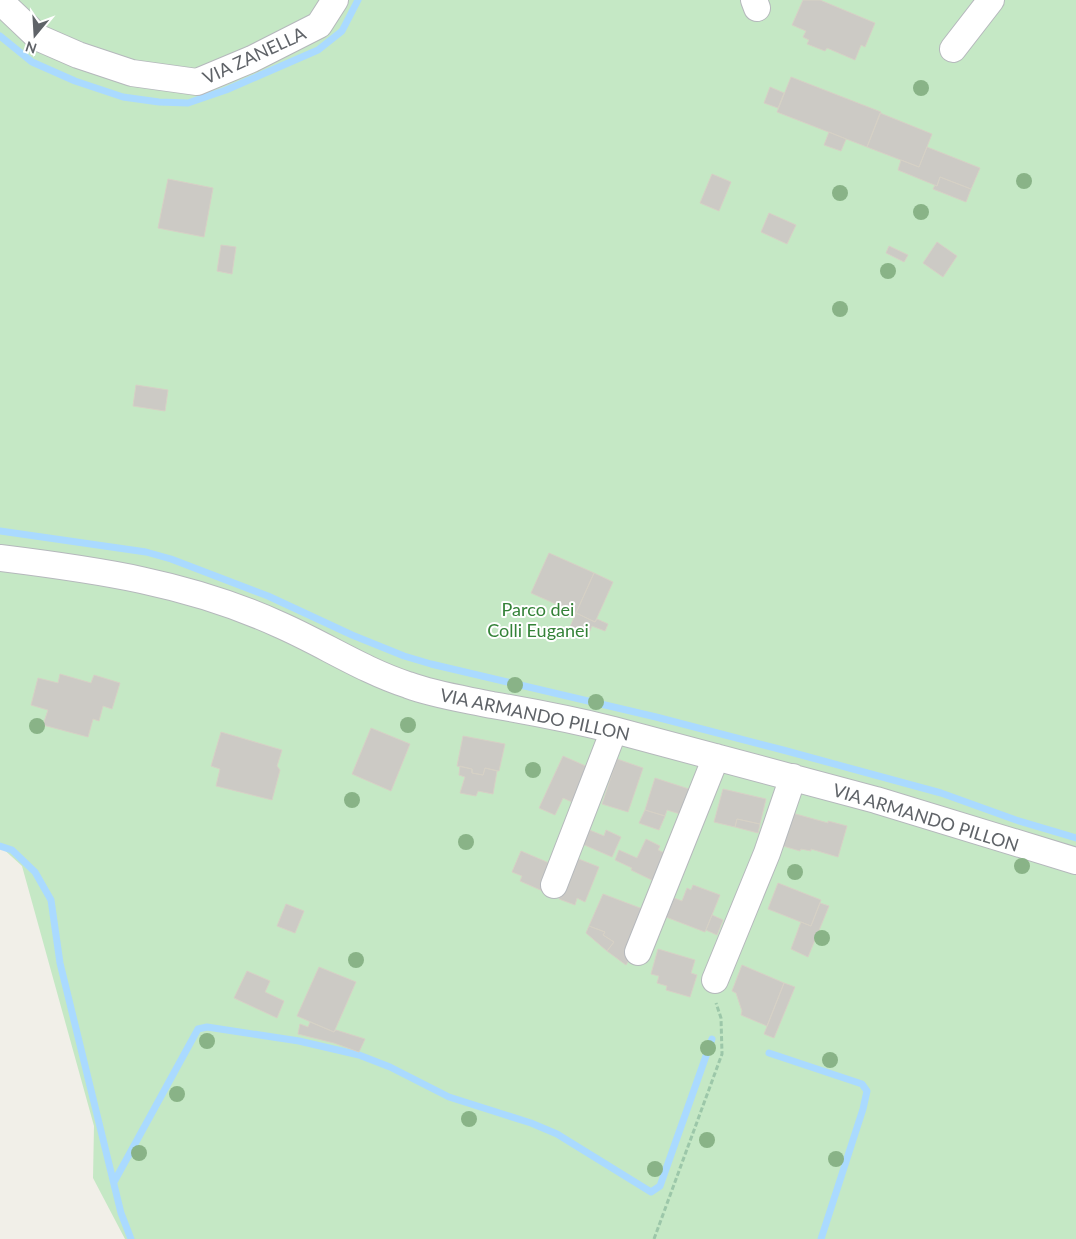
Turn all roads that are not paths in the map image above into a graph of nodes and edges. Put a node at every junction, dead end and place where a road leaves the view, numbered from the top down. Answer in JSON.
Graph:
{"nodes":[{"id":1,"x":335,"y":0,"type":"edge"},
{"id":2,"x":990,"y":0,"type":"edge"},
{"id":3,"x":0,"y":2,"type":"edge"},
{"id":4,"x":953,"y":49,"type":"dead end"},
{"id":5,"x":0,"y":558,"type":"edge"},
{"id":6,"x":614,"y":730,"type":"junction"},
{"id":7,"x":716,"y":757,"type":"junction"},
{"id":8,"x":793,"y":777,"type":"junction"},
{"id":9,"x":1076,"y":861,"type":"edge"},
{"id":10,"x":554,"y":885,"type":"dead end"},
{"id":11,"x":638,"y":952,"type":"dead end"},
{"id":12,"x":715,"y":980,"type":"road end"}],
"edges":[{"from":1,"to":3,"type":"street","name":"VIA ZANELLA"},
{"from":2,"to":4,"type":"street"},
{"from":5,"to":6,"type":"street","name":"VIA ARMANDO PILLON"},
{"from":6,"to":7,"type":"street","name":"VIA ARMANDO PILLON"},
{"from":6,"to":10,"type":"street"},
{"from":7,"to":8,"type":"street","name":"VIA ARMANDO PILLON"},
{"from":7,"to":11,"type":"street"},
{"from":8,"to":9,"type":"street","name":"VIA ARMANDO PILLON"},
{"from":8,"to":12,"type":"street"}]}
